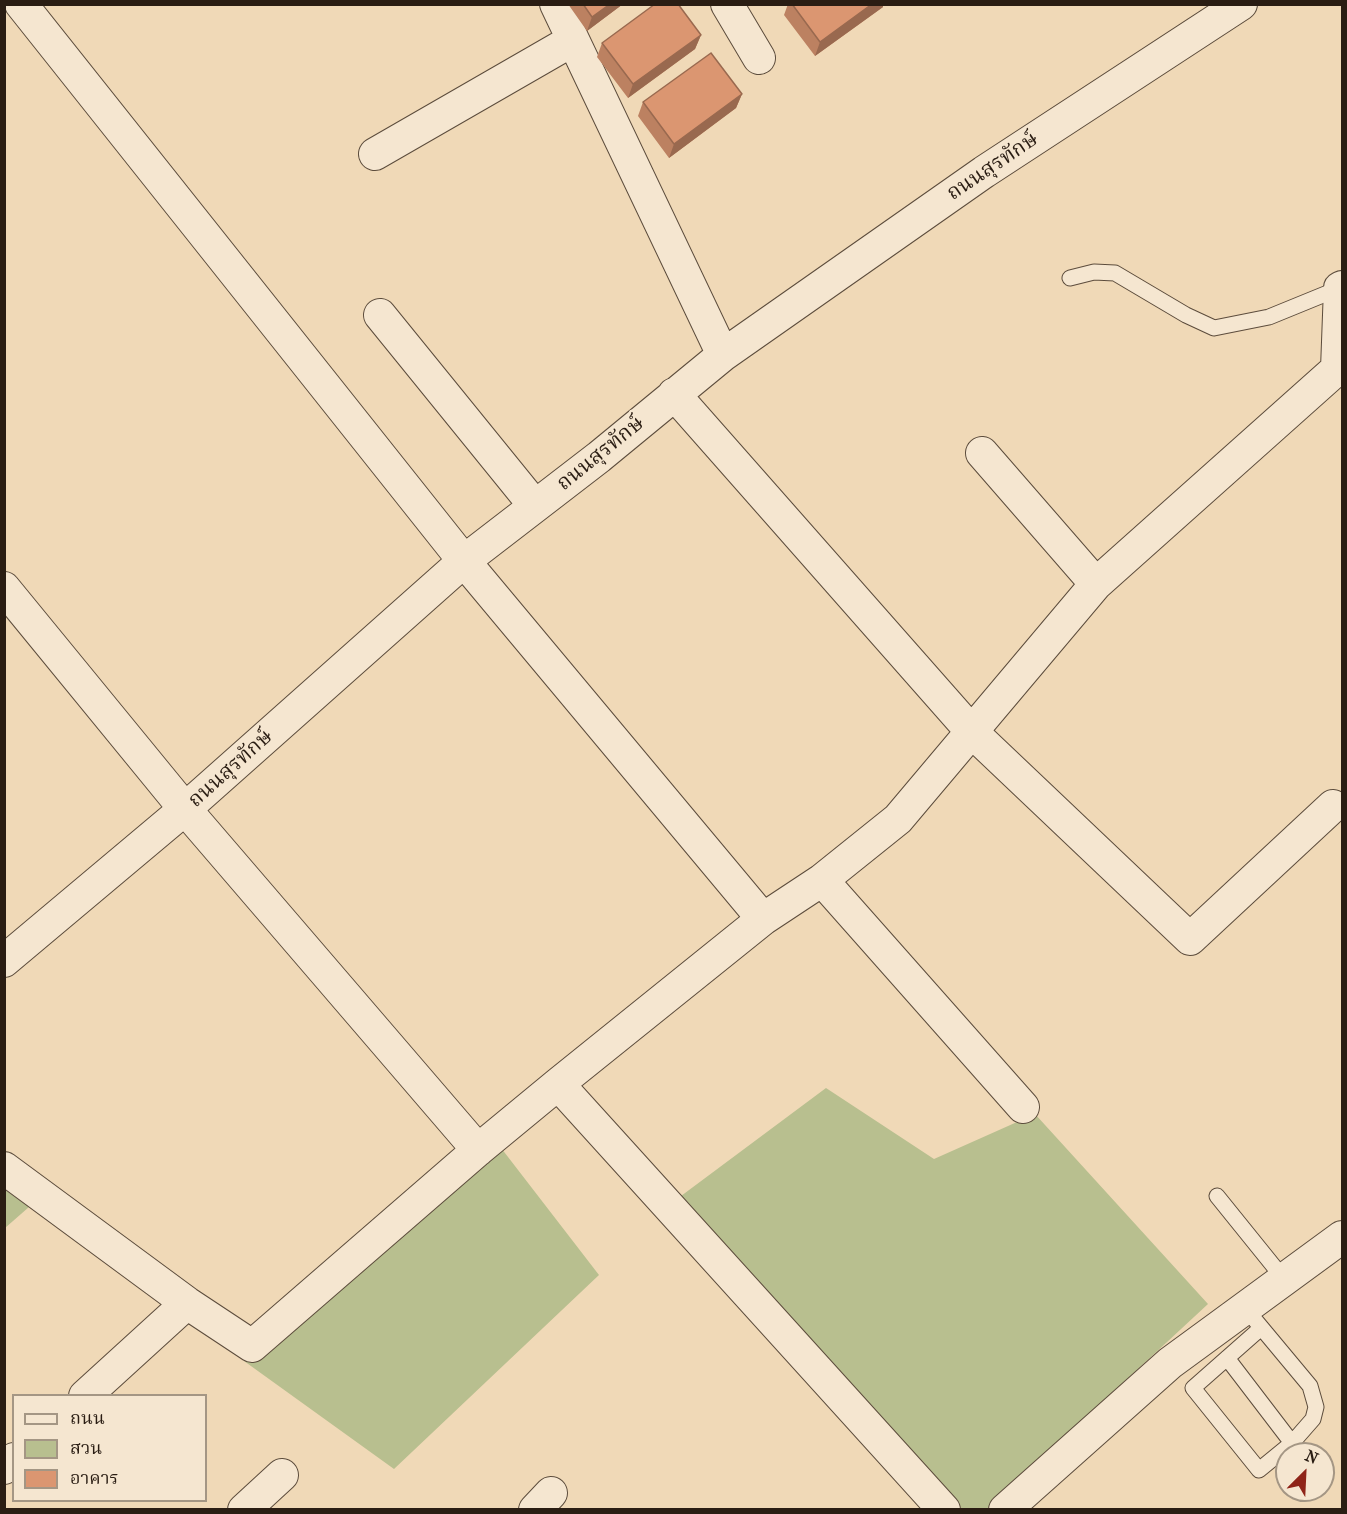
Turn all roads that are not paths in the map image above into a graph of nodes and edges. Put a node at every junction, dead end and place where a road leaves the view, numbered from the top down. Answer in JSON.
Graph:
{"nodes":[{"id":1,"x":21,"y":4,"type":"edge"},
{"id":2,"x":556,"y":4,"type":"edge"},
{"id":3,"x":727,"y":4,"type":"edge"},
{"id":4,"x":1241,"y":4,"type":"edge"},
{"id":5,"x":573,"y":40,"type":"junction"},
{"id":6,"x":759,"y":58,"type":"dead end"},
{"id":7,"x":375,"y":154,"type":"dead end"},
{"id":8,"x":1070,"y":278,"type":"dead end"},
{"id":9,"x":1341,"y":287,"type":"edge"},
{"id":10,"x":380,"y":315,"type":"dead end"},
{"id":11,"x":723,"y":355,"type":"junction"},
{"id":12,"x":674,"y":394,"type":"junction"},
{"id":13,"x":982,"y":453,"type":"dead end"},
{"id":14,"x":535,"y":506,"type":"junction"},
{"id":15,"x":464,"y":561,"type":"junction"},
{"id":16,"x":1096,"y":584,"type":"junction"},
{"id":17,"x":4,"y":588,"type":"edge"},
{"id":18,"x":972,"y":732,"type":"junction"},
{"id":19,"x":1333,"y":806,"type":"dead end"},
{"id":20,"x":186,"y":809,"type":"junction"},
{"id":21,"x":822,"y":880,"type":"junction"},
{"id":22,"x":763,"y":919,"type":"junction"},
{"id":23,"x":9,"y":950,"type":"edge"},
{"id":24,"x":558,"y":1084,"type":"junction"},
{"id":25,"x":1023,"y":1107,"type":"dead end"},
{"id":26,"x":478,"y":1150,"type":"junction"},
{"id":27,"x":4,"y":1168,"type":"edge"},
{"id":28,"x":1217,"y":1196,"type":"dead end"},
{"id":29,"x":1342,"y":1237,"type":"edge"},
{"id":30,"x":1284,"y":1280,"type":"junction"},
{"id":31,"x":187,"y":1303,"type":"junction"},
{"id":32,"x":1252,"y":1318,"type":"junction"},
{"id":33,"x":1227,"y":1358,"type":"junction"},
{"id":34,"x":86,"y":1394,"type":"edge"},
{"id":35,"x":1291,"y":1442,"type":"edge"},
{"id":36,"x":1293,"y":1442,"type":"edge"},
{"id":37,"x":1275,"y":1457,"type":"edge"},
{"id":38,"x":282,"y":1475,"type":"dead end"},
{"id":39,"x":244,"y":1509,"type":"edge"},
{"id":40,"x":944,"y":1509,"type":"edge"},
{"id":41,"x":1005,"y":1509,"type":"edge"}],
"edges":[{"from":1,"to":15,"type":"street"},
{"from":2,"to":5,"type":"street"},
{"from":3,"to":6,"type":"street"},
{"from":4,"to":11,"type":"street","name":"ถนนสุรทักษ์"},
{"from":5,"to":7,"type":"street"},
{"from":5,"to":11,"type":"street"},
{"from":8,"to":9,"type":"lane"},
{"from":9,"to":16,"type":"street"},
{"from":10,"to":14,"type":"street"},
{"from":11,"to":12,"type":"street","name":"ถนนสุรทักษ์"},
{"from":12,"to":14,"type":"street","name":"ถนนสุรทักษ์"},
{"from":12,"to":18,"type":"street"},
{"from":13,"to":16,"type":"street"},
{"from":14,"to":15,"type":"street","name":"ถนนสุรทักษ์"},
{"from":15,"to":20,"type":"street","name":"ถนนสุรทักษ์"},
{"from":15,"to":22,"type":"street"},
{"from":16,"to":18,"type":"street"},
{"from":17,"to":20,"type":"street"},
{"from":18,"to":19,"type":"street"},
{"from":18,"to":21,"type":"street"},
{"from":20,"to":23,"type":"street","name":"ถนนสุรทักษ์"},
{"from":20,"to":26,"type":"street"},
{"from":21,"to":22,"type":"street"},
{"from":21,"to":25,"type":"street"},
{"from":22,"to":24,"type":"street"},
{"from":24,"to":26,"type":"street"},
{"from":24,"to":40,"type":"street"},
{"from":26,"to":31,"type":"street"},
{"from":27,"to":31,"type":"street"},
{"from":28,"to":30,"type":"lane"},
{"from":29,"to":30,"type":"street"},
{"from":30,"to":32,"type":"street"},
{"from":31,"to":34,"type":"street"},
{"from":32,"to":33,"type":"lane"},
{"from":32,"to":36,"type":"lane"},
{"from":32,"to":41,"type":"street"},
{"from":33,"to":35,"type":"lane"},
{"from":33,"to":37,"type":"lane"},
{"from":38,"to":39,"type":"street"}]}
